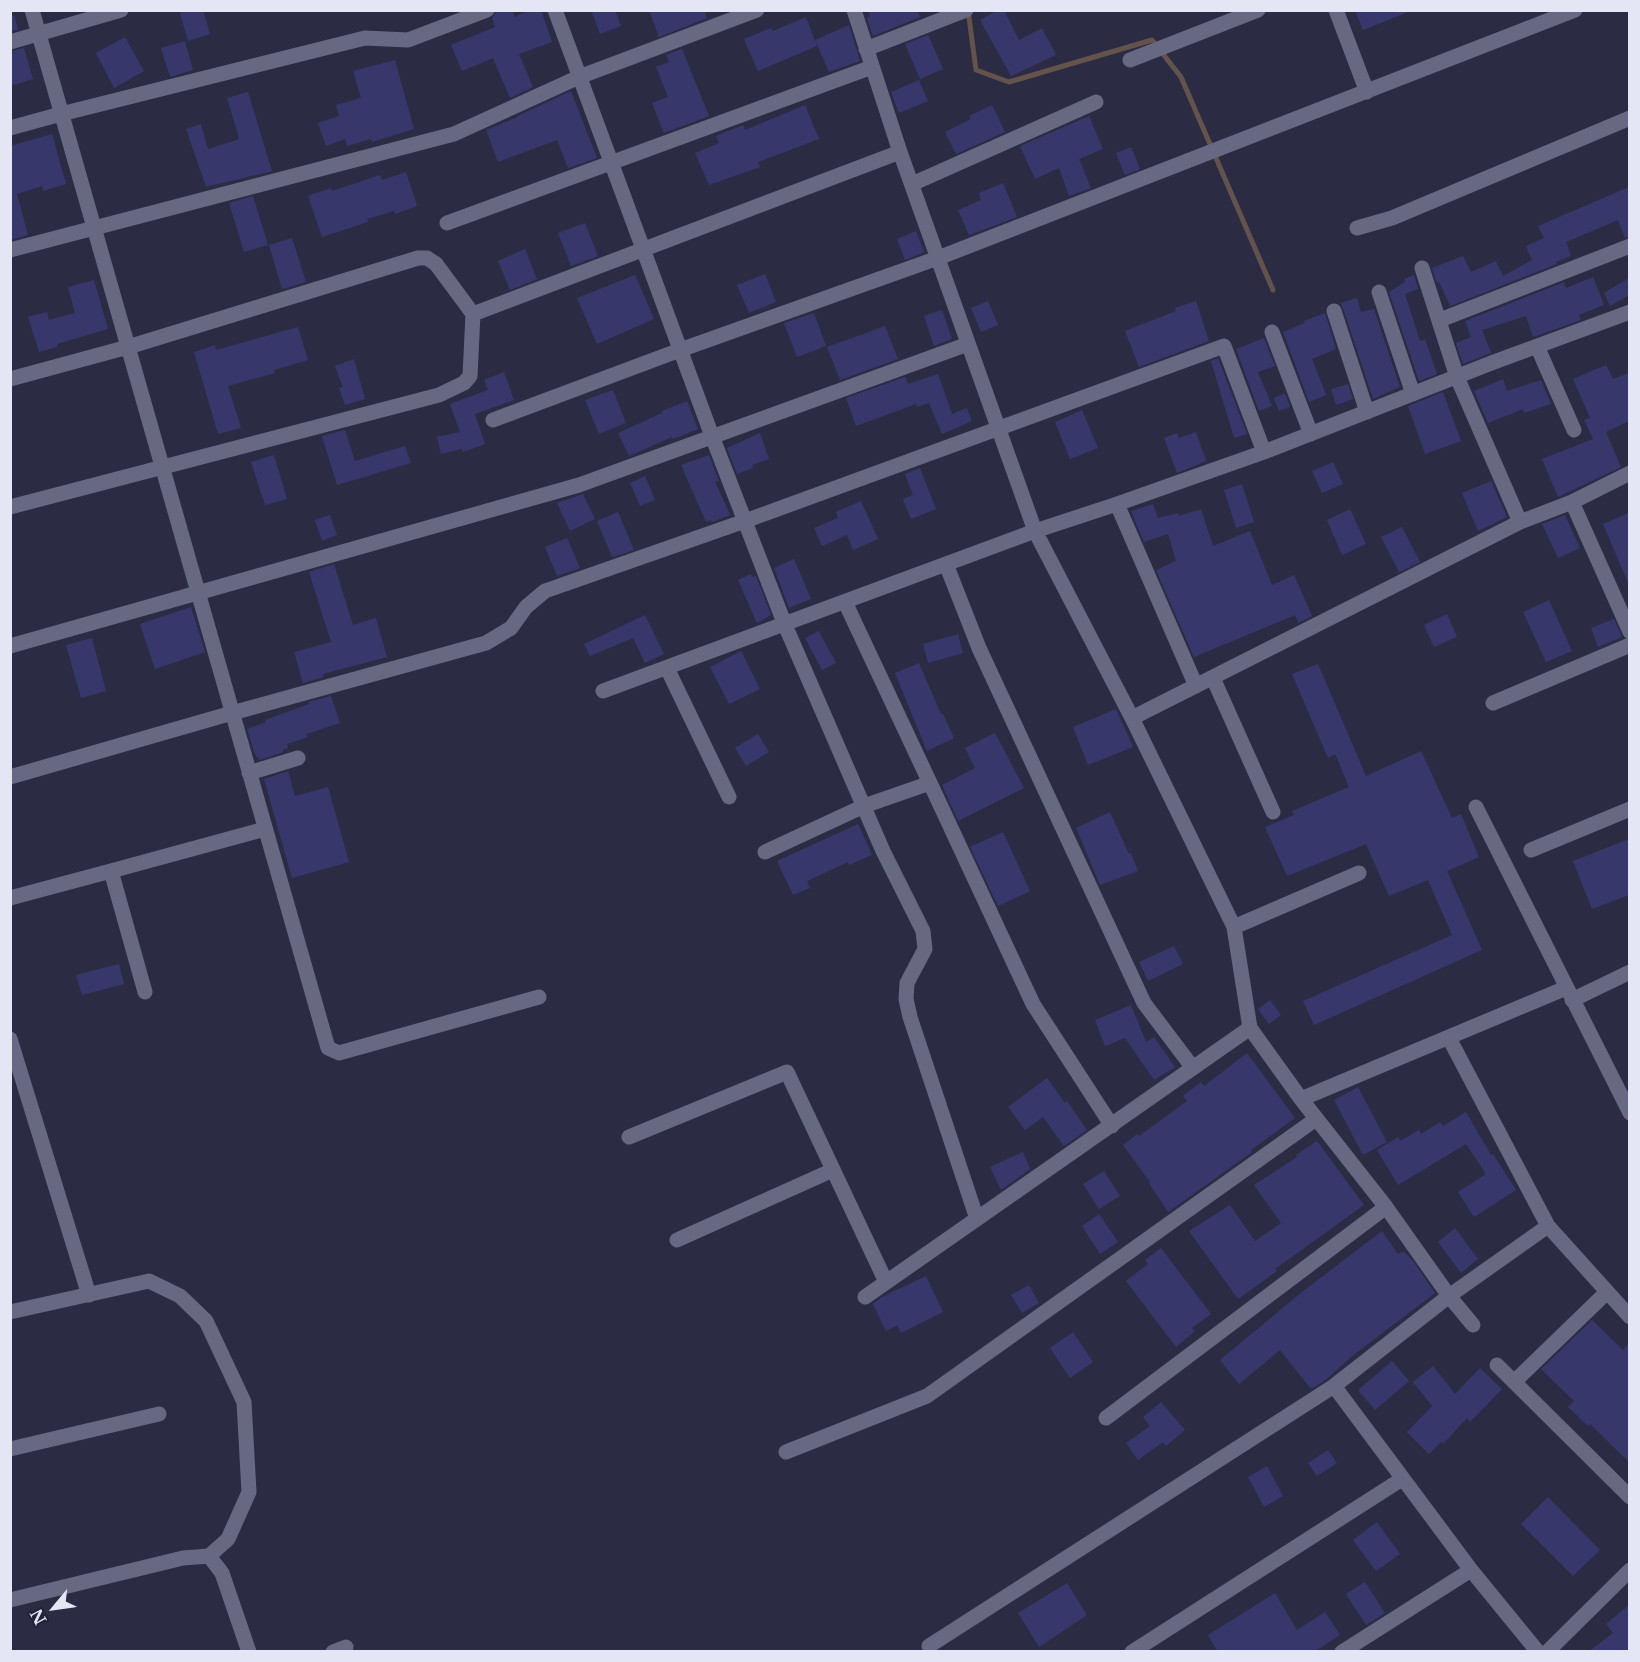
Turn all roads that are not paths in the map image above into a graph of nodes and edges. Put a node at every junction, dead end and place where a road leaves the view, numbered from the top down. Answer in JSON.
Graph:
{"nodes":[{"id":1,"x":32,"y":10,"type":"edge"},
{"id":2,"x":121,"y":10,"type":"edge"},
{"id":3,"x":487,"y":10,"type":"edge"},
{"id":4,"x":555,"y":10,"type":"edge"},
{"id":5,"x":757,"y":10,"type":"edge"},
{"id":6,"x":854,"y":10,"type":"edge"},
{"id":7,"x":1258,"y":10,"type":"edge"},
{"id":8,"x":1336,"y":10,"type":"edge"},
{"id":9,"x":1575,"y":10,"type":"edge"},
{"id":10,"x":961,"y":12,"type":"edge"},
{"id":11,"x":38,"y":35,"type":"junction"},
{"id":12,"x":10,"y":42,"type":"edge"},
{"id":13,"x":866,"y":49,"type":"junction"},
{"id":14,"x":1130,"y":60,"type":"dead end"},
{"id":15,"x":872,"y":67,"type":"junction"},
{"id":16,"x":579,"y":77,"type":"junction"},
{"id":17,"x":1366,"y":92,"type":"junction"},
{"id":18,"x":1096,"y":102,"type":"dead end"},
{"id":19,"x":61,"y":114,"type":"junction"},
{"id":20,"x":1629,"y":118,"type":"edge"},
{"id":21,"x":10,"y":128,"type":"edge"},
{"id":22,"x":900,"y":152,"type":"junction"},
{"id":23,"x":611,"y":162,"type":"junction"},
{"id":24,"x":912,"y":184,"type":"junction"},
{"id":25,"x":447,"y":223,"type":"dead end"},
{"id":26,"x":94,"y":228,"type":"junction"},
{"id":27,"x":1357,"y":228,"type":"dead end"},
{"id":28,"x":1629,"y":246,"type":"edge"},
{"id":29,"x":10,"y":250,"type":"edge"},
{"id":30,"x":644,"y":250,"type":"junction"},
{"id":31,"x":938,"y":258,"type":"junction"},
{"id":32,"x":1422,"y":268,"type":"dead end"},
{"id":33,"x":1378,"y":292,"type":"dead end"},
{"id":34,"x":1334,"y":311,"type":"dead end"},
{"id":35,"x":1629,"y":312,"type":"edge"},
{"id":36,"x":473,"y":314,"type":"junction"},
{"id":37,"x":1440,"y":320,"type":"junction"},
{"id":38,"x":1272,"y":333,"type":"dead end"},
{"id":39,"x":969,"y":344,"type":"junction"},
{"id":40,"x":1537,"y":346,"type":"junction"},
{"id":41,"x":128,"y":347,"type":"junction"},
{"id":42,"x":680,"y":350,"type":"junction"},
{"id":43,"x":1457,"y":377,"type":"junction"},
{"id":44,"x":10,"y":379,"type":"edge"},
{"id":45,"x":1413,"y":394,"type":"junction"},
{"id":46,"x":1367,"y":412,"type":"junction"},
{"id":47,"x":493,"y":420,"type":"dead end"},
{"id":48,"x":998,"y":428,"type":"junction"},
{"id":49,"x":1574,"y":430,"type":"dead end"},
{"id":50,"x":1311,"y":434,"type":"junction"},
{"id":51,"x":712,"y":436,"type":"junction"},
{"id":52,"x":1264,"y":452,"type":"junction"},
{"id":53,"x":163,"y":466,"type":"junction"},
{"id":54,"x":1629,"y":473,"type":"edge"},
{"id":55,"x":1572,"y":502,"type":"junction"},
{"id":56,"x":1117,"y":504,"type":"junction"},
{"id":57,"x":10,"y":507,"type":"edge"},
{"id":58,"x":745,"y":521,"type":"junction"},
{"id":59,"x":1520,"y":522,"type":"junction"},
{"id":60,"x":1035,"y":531,"type":"junction"},
{"id":61,"x":946,"y":564,"type":"junction"},
{"id":62,"x":199,"y":594,"type":"junction"},
{"id":63,"x":845,"y":602,"type":"junction"},
{"id":64,"x":785,"y":624,"type":"junction"},
{"id":65,"x":1629,"y":632,"type":"edge"},
{"id":66,"x":1629,"y":645,"type":"edge"},
{"id":67,"x":10,"y":646,"type":"edge"},
{"id":68,"x":667,"y":668,"type":"junction"},
{"id":69,"x":1213,"y":678,"type":"junction"},
{"id":70,"x":1196,"y":686,"type":"junction"},
{"id":71,"x":603,"y":691,"type":"dead end"},
{"id":72,"x":1494,"y":704,"type":"dead end"},
{"id":73,"x":232,"y":712,"type":"junction"},
{"id":74,"x":1132,"y":718,"type":"junction"},
{"id":75,"x":298,"y":758,"type":"dead end"},
{"id":76,"x":249,"y":773,"type":"junction"},
{"id":77,"x":10,"y":777,"type":"edge"},
{"id":78,"x":930,"y":783,"type":"junction"},
{"id":79,"x":729,"y":798,"type":"dead end"},
{"id":80,"x":864,"y":806,"type":"junction"},
{"id":81,"x":1476,"y":807,"type":"dead end"},
{"id":82,"x":1629,"y":809,"type":"edge"},
{"id":83,"x":1273,"y":812,"type":"dead end"},
{"id":84,"x":265,"y":829,"type":"junction"},
{"id":85,"x":1531,"y":850,"type":"dead end"},
{"id":86,"x":765,"y":852,"type":"dead end"},
{"id":87,"x":111,"y":871,"type":"junction"},
{"id":88,"x":1359,"y":873,"type":"dead end"},
{"id":89,"x":10,"y":898,"type":"edge"},
{"id":90,"x":1234,"y":927,"type":"junction"},
{"id":91,"x":1629,"y":972,"type":"edge"},
{"id":92,"x":145,"y":992,"type":"dead end"},
{"id":93,"x":1569,"y":994,"type":"junction"},
{"id":94,"x":539,"y":997,"type":"dead end"},
{"id":95,"x":1250,"y":1028,"type":"junction"},
{"id":96,"x":1449,"y":1038,"type":"junction"},
{"id":97,"x":10,"y":1039,"type":"edge"},
{"id":98,"x":1193,"y":1068,"type":"junction"},
{"id":99,"x":1301,"y":1100,"type":"junction"},
{"id":100,"x":1628,"y":1106,"type":"edge"},
{"id":101,"x":1316,"y":1119,"type":"junction"},
{"id":102,"x":1112,"y":1126,"type":"junction"},
{"id":103,"x":629,"y":1137,"type":"dead end"},
{"id":104,"x":833,"y":1170,"type":"junction"},
{"id":105,"x":1386,"y":1207,"type":"junction"},
{"id":106,"x":977,"y":1219,"type":"junction"},
{"id":107,"x":1548,"y":1226,"type":"junction"},
{"id":108,"x":677,"y":1240,"type":"dead end"},
{"id":109,"x":886,"y":1282,"type":"junction"},
{"id":110,"x":1607,"y":1292,"type":"junction"},
{"id":111,"x":89,"y":1295,"type":"junction"},
{"id":112,"x":1449,"y":1296,"type":"junction"},
{"id":113,"x":865,"y":1297,"type":"dead end"},
{"id":114,"x":10,"y":1312,"type":"edge"},
{"id":115,"x":1629,"y":1317,"type":"edge"},
{"id":116,"x":1473,"y":1325,"type":"dead end"},
{"id":117,"x":1497,"y":1365,"type":"dead end"},
{"id":118,"x":1514,"y":1382,"type":"junction"},
{"id":119,"x":1334,"y":1386,"type":"junction"},
{"id":120,"x":159,"y":1414,"type":"dead end"},
{"id":121,"x":1106,"y":1418,"type":"dead end"},
{"id":122,"x":10,"y":1449,"type":"edge"},
{"id":123,"x":786,"y":1452,"type":"dead end"},
{"id":124,"x":1402,"y":1479,"type":"junction"},
{"id":125,"x":1629,"y":1497,"type":"edge"},
{"id":126,"x":210,"y":1556,"type":"junction"},
{"id":127,"x":1471,"y":1570,"type":"junction"},
{"id":128,"x":1629,"y":1570,"type":"edge"},
{"id":129,"x":10,"y":1600,"type":"edge"},
{"id":130,"x":929,"y":1647,"type":"dead end"},
{"id":131,"x":249,"y":1652,"type":"edge"},
{"id":132,"x":1132,"y":1652,"type":"edge"},
{"id":133,"x":1342,"y":1652,"type":"edge"},
{"id":134,"x":1538,"y":1652,"type":"edge"},
{"id":135,"x":1547,"y":1652,"type":"edge"}],
"edges":[{"from":1,"to":11,"type":"street"},
{"from":2,"to":11,"type":"street"},
{"from":3,"to":19,"type":"street"},
{"from":4,"to":16,"type":"street"},
{"from":5,"to":16,"type":"street"},
{"from":6,"to":13,"type":"street"},
{"from":7,"to":14,"type":"street"},
{"from":8,"to":17,"type":"street"},
{"from":9,"to":17,"type":"street"},
{"from":10,"to":13,"type":"street"},
{"from":11,"to":12,"type":"street"},
{"from":11,"to":19,"type":"street"},
{"from":13,"to":15,"type":"street"},
{"from":15,"to":22,"type":"street"},
{"from":15,"to":23,"type":"street"},
{"from":16,"to":23,"type":"street"},
{"from":16,"to":26,"type":"street"},
{"from":17,"to":31,"type":"street"},
{"from":18,"to":24,"type":"street"},
{"from":19,"to":21,"type":"street"},
{"from":19,"to":26,"type":"street"},
{"from":20,"to":27,"type":"street"},
{"from":22,"to":24,"type":"street"},
{"from":22,"to":30,"type":"street"},
{"from":23,"to":25,"type":"street"},
{"from":23,"to":30,"type":"street"},
{"from":24,"to":31,"type":"street"},
{"from":26,"to":29,"type":"street"},
{"from":26,"to":41,"type":"street"},
{"from":28,"to":37,"type":"street"},
{"from":30,"to":36,"type":"street"},
{"from":30,"to":42,"type":"street"},
{"from":31,"to":39,"type":"street"},
{"from":31,"to":42,"type":"street"},
{"from":32,"to":37,"type":"street"},
{"from":33,"to":45,"type":"street"},
{"from":34,"to":46,"type":"street"},
{"from":35,"to":40,"type":"street"},
{"from":36,"to":41,"type":"street"},
{"from":36,"to":53,"type":"street"},
{"from":37,"to":43,"type":"street"},
{"from":38,"to":50,"type":"street"},
{"from":39,"to":48,"type":"street"},
{"from":39,"to":51,"type":"street"},
{"from":40,"to":43,"type":"street"},
{"from":40,"to":49,"type":"street"},
{"from":41,"to":44,"type":"street"},
{"from":41,"to":53,"type":"street"},
{"from":42,"to":47,"type":"street"},
{"from":42,"to":51,"type":"street"},
{"from":43,"to":45,"type":"street"},
{"from":43,"to":59,"type":"street"},
{"from":45,"to":46,"type":"street"},
{"from":46,"to":50,"type":"street"},
{"from":48,"to":52,"type":"street"},
{"from":48,"to":58,"type":"street"},
{"from":48,"to":60,"type":"street"},
{"from":50,"to":52,"type":"street"},
{"from":51,"to":58,"type":"street"},
{"from":51,"to":62,"type":"street"},
{"from":52,"to":56,"type":"street"},
{"from":53,"to":57,"type":"street"},
{"from":53,"to":62,"type":"street"},
{"from":54,"to":55,"type":"street"},
{"from":55,"to":59,"type":"street"},
{"from":55,"to":65,"type":"street"},
{"from":56,"to":60,"type":"street"},
{"from":56,"to":70,"type":"street"},
{"from":58,"to":64,"type":"street"},
{"from":58,"to":73,"type":"street"},
{"from":59,"to":69,"type":"street"},
{"from":60,"to":61,"type":"street"},
{"from":60,"to":74,"type":"street"},
{"from":61,"to":63,"type":"street"},
{"from":61,"to":98,"type":"street"},
{"from":62,"to":67,"type":"street"},
{"from":62,"to":73,"type":"street"},
{"from":63,"to":64,"type":"street"},
{"from":63,"to":78,"type":"street"},
{"from":64,"to":68,"type":"street"},
{"from":64,"to":80,"type":"street"},
{"from":66,"to":72,"type":"street"},
{"from":68,"to":71,"type":"street"},
{"from":68,"to":79,"type":"street"},
{"from":69,"to":70,"type":"street"},
{"from":69,"to":83,"type":"street"},
{"from":70,"to":74,"type":"street"},
{"from":73,"to":76,"type":"street"},
{"from":73,"to":77,"type":"street"},
{"from":74,"to":90,"type":"street"},
{"from":75,"to":76,"type":"street"},
{"from":76,"to":84,"type":"street"},
{"from":78,"to":80,"type":"street"},
{"from":78,"to":102,"type":"street"},
{"from":80,"to":86,"type":"street"},
{"from":80,"to":106,"type":"street"},
{"from":81,"to":93,"type":"street"},
{"from":82,"to":85,"type":"street"},
{"from":84,"to":87,"type":"street"},
{"from":84,"to":94,"type":"street"},
{"from":87,"to":89,"type":"street"},
{"from":87,"to":92,"type":"street"},
{"from":88,"to":90,"type":"street"},
{"from":90,"to":95,"type":"street"},
{"from":91,"to":93,"type":"street"},
{"from":93,"to":96,"type":"street"},
{"from":93,"to":100,"type":"street"},
{"from":95,"to":98,"type":"street"},
{"from":95,"to":99,"type":"street"},
{"from":96,"to":99,"type":"street"},
{"from":96,"to":107,"type":"street"},
{"from":97,"to":111,"type":"street"},
{"from":98,"to":102,"type":"street"},
{"from":99,"to":101,"type":"street"},
{"from":101,"to":105,"type":"street"},
{"from":101,"to":123,"type":"street"},
{"from":102,"to":106,"type":"street"},
{"from":103,"to":104,"type":"street"},
{"from":104,"to":108,"type":"street"},
{"from":104,"to":109,"type":"street"},
{"from":105,"to":112,"type":"street"},
{"from":105,"to":121,"type":"street"},
{"from":106,"to":109,"type":"street"},
{"from":107,"to":110,"type":"street"},
{"from":107,"to":112,"type":"street"},
{"from":109,"to":113,"type":"street"},
{"from":110,"to":115,"type":"street"},
{"from":110,"to":118,"type":"street"},
{"from":111,"to":114,"type":"street"},
{"from":111,"to":126,"type":"street"},
{"from":112,"to":116,"type":"street"},
{"from":112,"to":119,"type":"street"},
{"from":117,"to":118,"type":"street"},
{"from":118,"to":125,"type":"street"},
{"from":119,"to":124,"type":"street"},
{"from":119,"to":130,"type":"street"},
{"from":120,"to":122,"type":"street"},
{"from":124,"to":127,"type":"street"},
{"from":124,"to":132,"type":"street"},
{"from":126,"to":129,"type":"street"},
{"from":126,"to":131,"type":"street"},
{"from":127,"to":133,"type":"street"},
{"from":127,"to":134,"type":"street"},
{"from":128,"to":135,"type":"street"}]}
